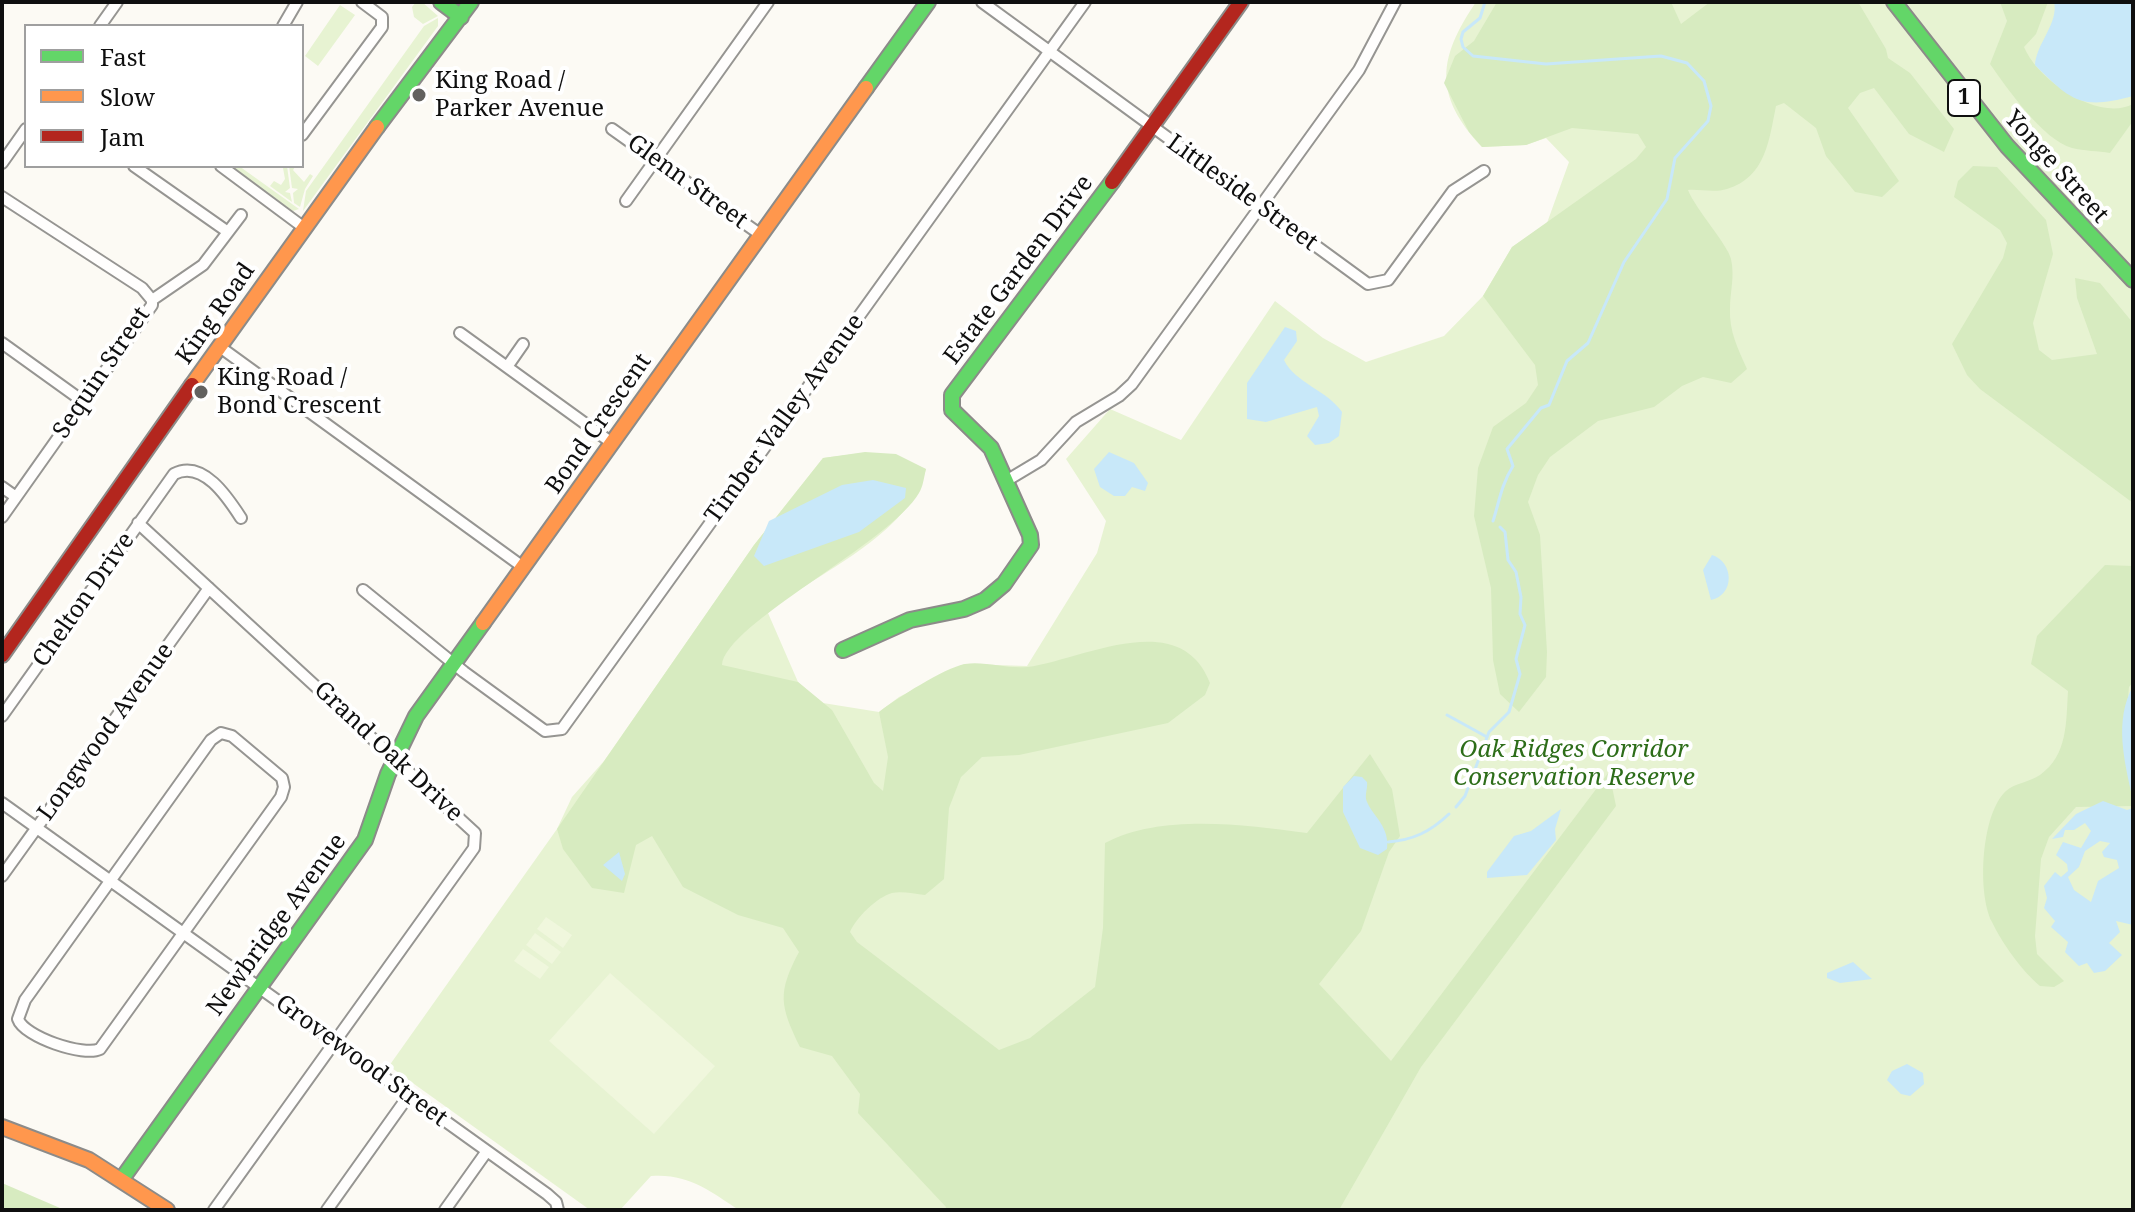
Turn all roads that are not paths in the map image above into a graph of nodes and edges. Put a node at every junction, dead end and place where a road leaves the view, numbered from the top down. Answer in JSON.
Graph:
{"nodes":[{"id":1,"x":117,"y":2,"type":"edge"},
{"id":2,"x":297,"y":2,"type":"edge"},
{"id":3,"x":362,"y":2,"type":"edge"},
{"id":4,"x":441,"y":2,"type":"edge"},
{"id":5,"x":471,"y":2,"type":"edge"},
{"id":6,"x":768,"y":2,"type":"edge"},
{"id":7,"x":928,"y":2,"type":"edge"},
{"id":8,"x":982,"y":2,"type":"edge"},
{"id":9,"x":1085,"y":2,"type":"edge"},
{"id":10,"x":1241,"y":2,"type":"edge"},
{"id":11,"x":1395,"y":2,"type":"edge"},
{"id":12,"x":1894,"y":2,"type":"edge"},
{"id":13,"x":461,"y":17,"type":"junction"},
{"id":14,"x":101,"y":24,"type":"edge"},
{"id":15,"x":284,"y":24,"type":"edge"},
{"id":16,"x":1048,"y":53,"type":"junction"},
{"id":17,"x":1152,"y":126,"type":"junction"},
{"id":18,"x":612,"y":129,"type":"dead end"},
{"id":19,"x":24,"y":132,"type":"edge"},
{"id":20,"x":304,"y":132,"type":"edge"},
{"id":21,"x":656,"y":159,"type":"junction"},
{"id":22,"x":2,"y":163,"type":"edge"},
{"id":23,"x":137,"y":168,"type":"edge"},
{"id":24,"x":224,"y":168,"type":"edge"},
{"id":25,"x":1484,"y":171,"type":"dead end"},
{"id":26,"x":2,"y":197,"type":"edge"},
{"id":27,"x":626,"y":201,"type":"dead end"},
{"id":28,"x":1261,"y":205,"type":"junction"},
{"id":29,"x":241,"y":215,"type":"dead end"},
{"id":30,"x":303,"y":227,"type":"junction"},
{"id":31,"x":228,"y":232,"type":"junction"},
{"id":32,"x":761,"y":235,"type":"junction"},
{"id":33,"x":2133,"y":280,"type":"edge"},
{"id":34,"x":152,"y":300,"type":"junction"},
{"id":35,"x":460,"y":333,"type":"dead end"},
{"id":36,"x":2,"y":343,"type":"edge"},
{"id":37,"x":523,"y":344,"type":"dead end"},
{"id":38,"x":220,"y":347,"type":"junction"},
{"id":39,"x":507,"y":367,"type":"junction"},
{"id":40,"x":84,"y":402,"type":"junction"},
{"id":41,"x":612,"y":443,"type":"junction"},
{"id":42,"x":1006,"y":481,"type":"junction"},
{"id":43,"x":2,"y":487,"type":"edge"},
{"id":44,"x":16,"y":497,"type":"junction"},
{"id":45,"x":2,"y":517,"type":"edge"},
{"id":46,"x":241,"y":518,"type":"dead end"},
{"id":47,"x":138,"y":523,"type":"junction"},
{"id":48,"x":523,"y":567,"type":"junction"},
{"id":49,"x":209,"y":588,"type":"junction"},
{"id":50,"x":363,"y":590,"type":"dead end"},
{"id":51,"x":843,"y":650,"type":"dead end"},
{"id":52,"x":2,"y":655,"type":"edge"},
{"id":53,"x":454,"y":664,"type":"junction"},
{"id":54,"x":2,"y":716,"type":"edge"},
{"id":55,"x":395,"y":758,"type":"junction"},
{"id":56,"x":2,"y":803,"type":"edge"},
{"id":57,"x":37,"y":827,"type":"junction"},
{"id":58,"x":2,"y":876,"type":"edge"},
{"id":59,"x":110,"y":881,"type":"junction"},
{"id":60,"x":183,"y":933,"type":"junction"},
{"id":61,"x":259,"y":988,"type":"junction"},
{"id":62,"x":334,"y":1041,"type":"junction"},
{"id":63,"x":409,"y":1095,"type":"junction"},
{"id":64,"x":2,"y":1127,"type":"edge"},
{"id":65,"x":487,"y":1151,"type":"junction"},
{"id":66,"x":124,"y":1176,"type":"junction"},
{"id":67,"x":167,"y":1210,"type":"edge"},
{"id":68,"x":214,"y":1210,"type":"edge"},
{"id":69,"x":327,"y":1210,"type":"edge"},
{"id":70,"x":445,"y":1210,"type":"edge"},
{"id":71,"x":558,"y":1210,"type":"edge"}],
"edges":[{"from":1,"to":14,"type":"street"},
{"from":2,"to":15,"type":"street"},
{"from":3,"to":20,"type":"street"},
{"from":4,"to":13,"type":"street"},
{"from":5,"to":13,"type":"street","name":"King Road"},
{"from":6,"to":21,"type":"street"},
{"from":7,"to":32,"type":"street","name":"Bond Crescent"},
{"from":8,"to":16,"type":"street","name":"Littleside Street"},
{"from":9,"to":16,"type":"street","name":"Timber Valley Avenue"},
{"from":10,"to":17,"type":"street","name":"Estate Garden Drive"},
{"from":11,"to":28,"type":"street"},
{"from":12,"to":33,"type":"street","name":"Yonge Street","number":"1"},
{"from":13,"to":30,"type":"street","name":"King Road"},
{"from":16,"to":17,"type":"street","name":"Littleside Street"},
{"from":16,"to":53,"type":"street","name":"Timber Valley Avenue"},
{"from":17,"to":28,"type":"street","name":"Littleside Street"},
{"from":17,"to":42,"type":"street","name":"Estate Garden Drive"},
{"from":18,"to":21,"type":"street","name":"Glenn Street"},
{"from":19,"to":22,"type":"street"},
{"from":21,"to":27,"type":"street"},
{"from":21,"to":32,"type":"street","name":"Glenn Street"},
{"from":23,"to":31,"type":"street"},
{"from":24,"to":30,"type":"street"},
{"from":25,"to":28,"type":"street","name":"Littleside Street"},
{"from":26,"to":34,"type":"street","name":"Sequin Street"},
{"from":28,"to":42,"type":"street"},
{"from":29,"to":31,"type":"street"},
{"from":30,"to":38,"type":"street","name":"King Road"},
{"from":31,"to":34,"type":"street"},
{"from":32,"to":41,"type":"street","name":"Bond Crescent"},
{"from":34,"to":40,"type":"street","name":"Sequin Street"},
{"from":35,"to":39,"type":"street"},
{"from":36,"to":40,"type":"street"},
{"from":37,"to":39,"type":"street"},
{"from":38,"to":48,"type":"street"},
{"from":38,"to":52,"type":"street","name":"King Road"},
{"from":39,"to":41,"type":"street"},
{"from":40,"to":44,"type":"street","name":"Sequin Street"},
{"from":41,"to":48,"type":"street","name":"Bond Crescent"},
{"from":42,"to":51,"type":"street","name":"Estate Garden Drive"},
{"from":43,"to":44,"type":"street"},
{"from":44,"to":45,"type":"street","name":"Sequin Street"},
{"from":46,"to":47,"type":"street","name":"Chelton Drive"},
{"from":47,"to":49,"type":"street","name":"Grand Oak Drive"},
{"from":47,"to":54,"type":"street","name":"Chelton Drive"},
{"from":48,"to":53,"type":"street","name":"Newbridge Avenue"},
{"from":49,"to":55,"type":"street","name":"Grand Oak Drive"},
{"from":49,"to":57,"type":"street","name":"Longwood Avenue"},
{"from":50,"to":53,"type":"street","name":"Timber Valley Avenue"},
{"from":53,"to":55,"type":"street","name":"Newbridge Avenue"},
{"from":55,"to":61,"type":"street","name":"Newbridge Avenue"},
{"from":55,"to":62,"type":"street","name":"Grand Oak Drive"},
{"from":56,"to":57,"type":"street","name":"Grovewood Street"},
{"from":57,"to":58,"type":"street","name":"Longwood Avenue"},
{"from":57,"to":59,"type":"street","name":"Grovewood Street"},
{"from":59,"to":60,"type":"street","name":"Grovewood Street"},
{"from":59,"to":60,"type":"street"},
{"from":59,"to":60,"type":"street"},
{"from":60,"to":61,"type":"street","name":"Grovewood Street"},
{"from":61,"to":62,"type":"street","name":"Grovewood Street"},
{"from":61,"to":66,"type":"street","name":"Newbridge Avenue"},
{"from":62,"to":63,"type":"street","name":"Grovewood Street"},
{"from":62,"to":68,"type":"street","name":"Grand Oak Drive"},
{"from":63,"to":65,"type":"street","name":"Grovewood Street"},
{"from":63,"to":69,"type":"street"},
{"from":64,"to":66,"type":"street"},
{"from":65,"to":70,"type":"street"},
{"from":65,"to":71,"type":"street","name":"Grovewood Street"},
{"from":66,"to":67,"type":"street"}]}
